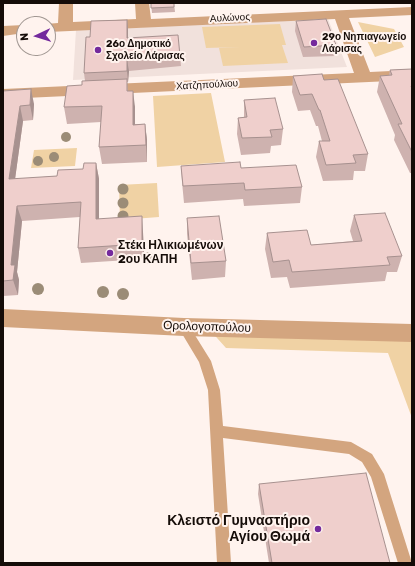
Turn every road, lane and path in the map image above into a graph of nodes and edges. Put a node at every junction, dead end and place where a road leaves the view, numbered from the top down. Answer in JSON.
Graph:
{"nodes":[{"id":1,"x":66,"y":3,"type":"edge"},
{"id":2,"x":142,"y":3,"type":"edge"},
{"id":3,"x":332,"y":10,"type":"edge"},
{"id":4,"x":412,"y":11,"type":"edge"},
{"id":5,"x":144,"y":23,"type":"junction"},
{"id":6,"x":65,"y":27,"type":"junction"},
{"id":7,"x":56,"y":28,"type":"edge"},
{"id":8,"x":16,"y":30,"type":"edge"},
{"id":9,"x":3,"y":31,"type":"edge"},
{"id":10,"x":412,"y":75,"type":"edge"},
{"id":11,"x":364,"y":77,"type":"junction"},
{"id":12,"x":3,"y":94,"type":"edge"},
{"id":13,"x":3,"y":318,"type":"edge"},
{"id":14,"x":184,"y":327,"type":"junction"},
{"id":15,"x":412,"y":333,"type":"edge"},
{"id":16,"x":216,"y":431,"type":"junction"},
{"id":17,"x":224,"y":563,"type":"edge"},
{"id":18,"x":405,"y":563,"type":"edge"}],
"edges":[{"from":1,"to":6,"type":"street"},
{"from":2,"to":5,"type":"street"},
{"from":3,"to":4,"type":"street","name":"Αυλώνος"},
{"from":3,"to":5,"type":"street","name":"Αυλώνος"},
{"from":3,"to":11,"type":"street"},
{"from":5,"to":6,"type":"street","name":"Αυλώνος"},
{"from":6,"to":7,"type":"street","name":"Αυλώνος"},
{"from":8,"to":9,"type":"street"},
{"from":10,"to":11,"type":"street","name":"Χατζηπούλιου"},
{"from":11,"to":12,"type":"street","name":"Χατζηπούλιου"},
{"from":13,"to":14,"type":"street","name":"Ορολογοπούλου"},
{"from":14,"to":15,"type":"street","name":"Ορολογοπούλου"},
{"from":14,"to":16,"type":"lane"},
{"from":16,"to":17,"type":"lane"},
{"from":16,"to":18,"type":"lane"}]}
